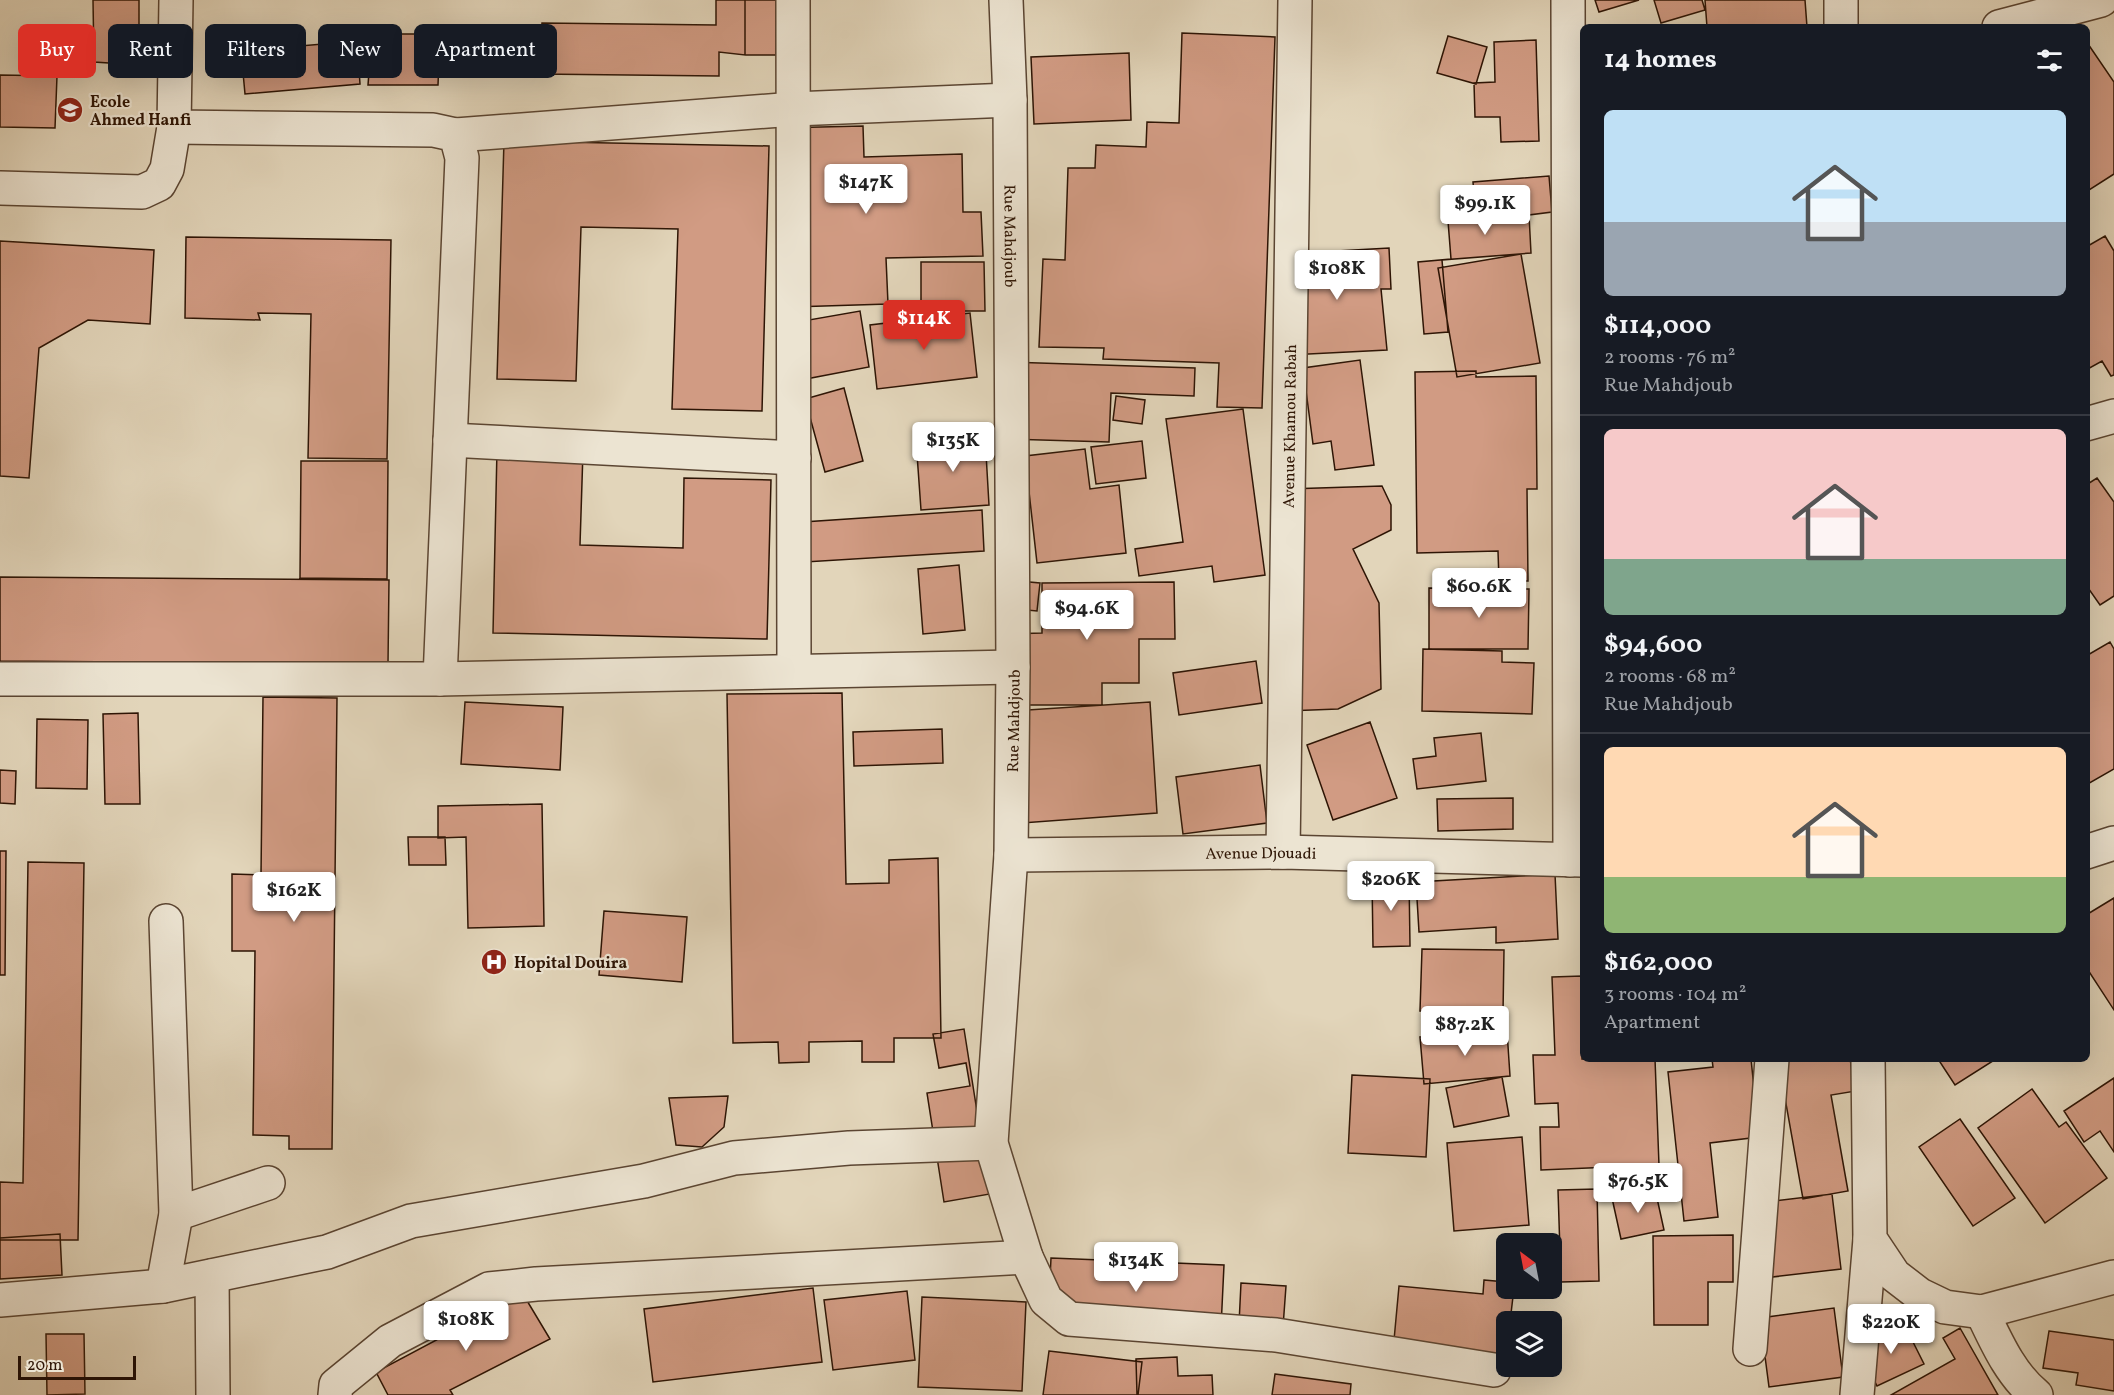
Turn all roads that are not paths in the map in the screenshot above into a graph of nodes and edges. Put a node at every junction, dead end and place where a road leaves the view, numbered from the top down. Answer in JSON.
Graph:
{"nodes":[{"id":1,"x":176,"y":0,"type":"edge"},
{"id":2,"x":794,"y":0,"type":"edge"},
{"id":3,"x":1006,"y":0,"type":"edge"},
{"id":4,"x":1295,"y":0,"type":"edge"},
{"id":5,"x":1568,"y":0,"type":"edge"},
{"id":6,"x":1841,"y":0,"type":"edge"},
{"id":7,"x":2101,"y":0,"type":"edge"},
{"id":8,"x":1841,"y":24,"type":"edge"},
{"id":9,"x":2010,"y":24,"type":"edge"},
{"id":10,"x":1010,"y":100,"type":"junction"},
{"id":11,"x":794,"y":109,"type":"junction"},
{"id":12,"x":174,"y":127,"type":"junction"},
{"id":13,"x":456,"y":135,"type":"junction"},
{"id":14,"x":0,"y":188,"type":"edge"},
{"id":15,"x":2114,"y":416,"type":"edge"},
{"id":16,"x":2090,"y":423,"type":"edge"},
{"id":17,"x":450,"y":440,"type":"junction"},
{"id":18,"x":794,"y":458,"type":"junction"},
{"id":19,"x":1013,"y":667,"type":"junction"},
{"id":20,"x":794,"y":671,"type":"junction"},
{"id":21,"x":0,"y":679,"type":"edge"},
{"id":22,"x":440,"y":679,"type":"junction"},
{"id":23,"x":2114,"y":843,"type":"edge"},
{"id":24,"x":2090,"y":851,"type":"edge"},
{"id":25,"x":1283,"y":852,"type":"junction"},
{"id":26,"x":1011,"y":855,"type":"junction"},
{"id":27,"x":1576,"y":860,"type":"edge"},
{"id":28,"x":166,"y":921,"type":"dead end"},
{"id":29,"x":1772,"y":1062,"type":"edge"},
{"id":30,"x":1868,"y":1062,"type":"edge"},
{"id":31,"x":991,"y":1143,"type":"junction"},
{"id":32,"x":268,"y":1183,"type":"dead end"},
{"id":33,"x":176,"y":1214,"type":"junction"},
{"id":34,"x":1870,"y":1239,"type":"junction"},
{"id":35,"x":1026,"y":1257,"type":"junction"},
{"id":36,"x":212,"y":1276,"type":"junction"},
{"id":37,"x":2114,"y":1277,"type":"edge"},
{"id":38,"x":163,"y":1286,"type":"junction"},
{"id":39,"x":0,"y":1300,"type":"edge"},
{"id":40,"x":1982,"y":1312,"type":"junction"},
{"id":41,"x":1750,"y":1349,"type":"dead end"},
{"id":42,"x":1494,"y":1370,"type":"dead end"},
{"id":43,"x":213,"y":1395,"type":"edge"},
{"id":44,"x":335,"y":1395,"type":"edge"},
{"id":45,"x":1857,"y":1395,"type":"edge"},
{"id":46,"x":2036,"y":1395,"type":"edge"}],
"edges":[{"from":1,"to":12,"type":"street"},
{"from":2,"to":11,"type":"street"},
{"from":3,"to":10,"type":"street","name":"Rue Mahdjoub"},
{"from":4,"to":25,"type":"street","name":"Avenue Khamou Rabah"},
{"from":5,"to":27,"type":"street"},
{"from":6,"to":8,"type":"street"},
{"from":7,"to":9,"type":"street"},
{"from":10,"to":11,"type":"street"},
{"from":10,"to":19,"type":"street","name":"Rue Mahdjoub"},
{"from":11,"to":13,"type":"street"},
{"from":11,"to":18,"type":"street"},
{"from":12,"to":13,"type":"street"},
{"from":12,"to":14,"type":"street"},
{"from":13,"to":17,"type":"street"},
{"from":15,"to":16,"type":"street"},
{"from":17,"to":18,"type":"street"},
{"from":17,"to":22,"type":"street"},
{"from":18,"to":20,"type":"street"},
{"from":19,"to":20,"type":"street"},
{"from":19,"to":26,"type":"street","name":"Rue Mahdjoub"},
{"from":20,"to":22,"type":"street"},
{"from":21,"to":22,"type":"street"},
{"from":23,"to":24,"type":"street"},
{"from":25,"to":26,"type":"street","name":"Avenue Djouadi"},
{"from":25,"to":27,"type":"street","name":"Avenue Djouadi"},
{"from":26,"to":31,"type":"street","name":"Rue Mahdjoub"},
{"from":28,"to":33,"type":"street"},
{"from":29,"to":41,"type":"street"},
{"from":30,"to":34,"type":"street"},
{"from":31,"to":35,"type":"street","name":"Rue Mahdjoub"},
{"from":31,"to":36,"type":"street"},
{"from":32,"to":33,"type":"street"},
{"from":33,"to":38,"type":"street"},
{"from":34,"to":40,"type":"street"},
{"from":34,"to":45,"type":"street"},
{"from":35,"to":42,"type":"street","name":"Rue Mahdjoub"},
{"from":35,"to":44,"type":"street"},
{"from":36,"to":38,"type":"street"},
{"from":36,"to":43,"type":"street"},
{"from":37,"to":40,"type":"street"},
{"from":38,"to":39,"type":"street"},
{"from":40,"to":46,"type":"street"}]}
